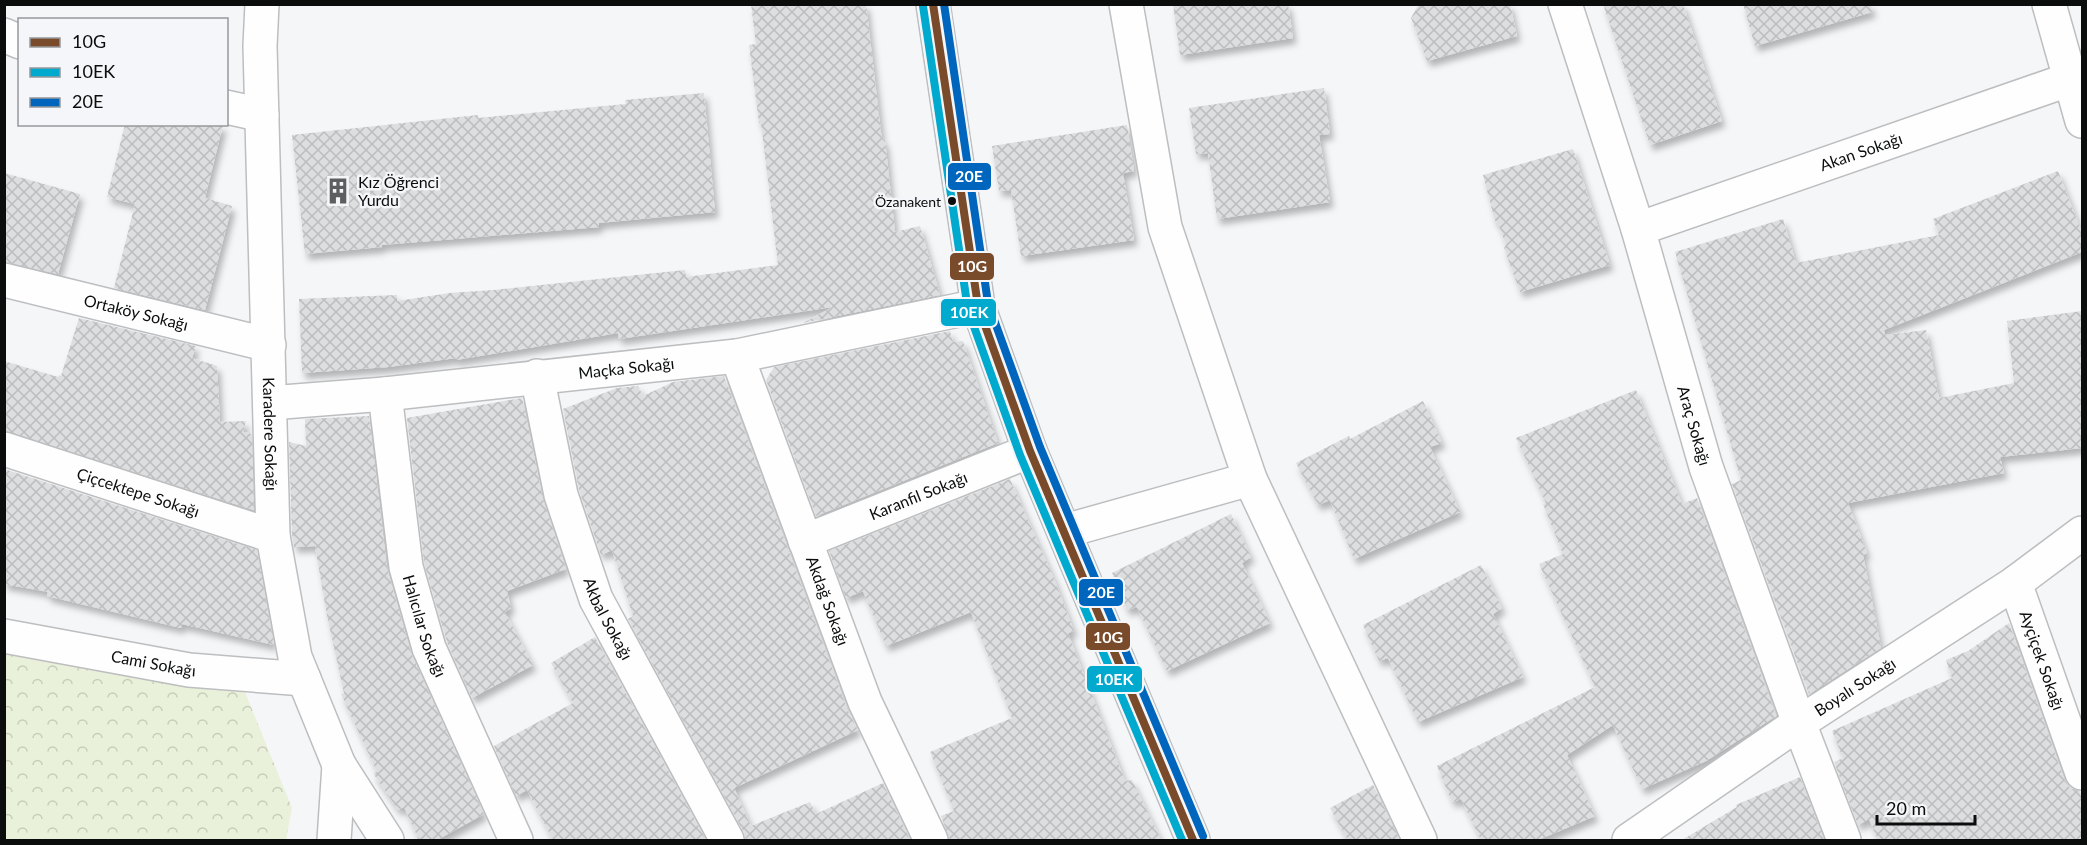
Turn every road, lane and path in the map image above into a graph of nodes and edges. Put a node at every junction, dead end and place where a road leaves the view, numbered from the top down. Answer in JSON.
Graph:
{"nodes":[{"id":1,"x":262,"y":4,"type":"edge"},
{"id":2,"x":933,"y":4,"type":"edge"},
{"id":3,"x":1126,"y":4,"type":"edge"},
{"id":4,"x":1565,"y":4,"type":"edge"},
{"id":5,"x":2049,"y":4,"type":"edge"},
{"id":6,"x":4,"y":35,"type":"edge"},
{"id":7,"x":18,"y":41,"type":"edge"},
{"id":8,"x":2077,"y":77,"type":"edge"},
{"id":9,"x":228,"y":107,"type":"edge"},
{"id":10,"x":262,"y":115,"type":"junction"},
{"id":11,"x":2082,"y":121,"type":"edge"},
{"id":12,"x":1638,"y":229,"type":"junction"},
{"id":13,"x":4,"y":280,"type":"edge"},
{"id":14,"x":978,"y":306,"type":"junction"},
{"id":15,"x":269,"y":345,"type":"junction"},
{"id":16,"x":737,"y":356,"type":"junction"},
{"id":17,"x":537,"y":376,"type":"junction"},
{"id":18,"x":385,"y":394,"type":"junction"},
{"id":19,"x":270,"y":403,"type":"junction"},
{"id":20,"x":4,"y":449,"type":"edge"},
{"id":21,"x":1030,"y":451,"type":"junction"},
{"id":22,"x":1250,"y":479,"type":"junction"},
{"id":23,"x":1065,"y":531,"type":"junction"},
{"id":24,"x":2082,"y":533,"type":"edge"},
{"id":25,"x":273,"y":536,"type":"junction"},
{"id":26,"x":805,"y":541,"type":"junction"},
{"id":27,"x":2015,"y":583,"type":"junction"},
{"id":28,"x":4,"y":636,"type":"edge"},
{"id":29,"x":304,"y":680,"type":"junction"},
{"id":30,"x":1799,"y":723,"type":"junction"},
{"id":31,"x":339,"y":765,"type":"junction"},
{"id":32,"x":2082,"y":773,"type":"edge"},
{"id":33,"x":334,"y":840,"type":"edge"},
{"id":34,"x":387,"y":840,"type":"edge"},
{"id":35,"x":516,"y":840,"type":"edge"},
{"id":36,"x":727,"y":840,"type":"edge"},
{"id":37,"x":931,"y":840,"type":"edge"},
{"id":38,"x":1193,"y":840,"type":"edge"},
{"id":39,"x":1420,"y":840,"type":"edge"},
{"id":40,"x":1629,"y":840,"type":"edge"},
{"id":41,"x":1844,"y":840,"type":"edge"}],
"edges":[{"from":1,"to":10,"type":"street","name":"Karadere Sokağı"},
{"from":2,"to":14,"type":"street"},
{"from":3,"to":22,"type":"street"},
{"from":4,"to":12,"type":"street","name":"Araç Sokağı"},
{"from":5,"to":8,"type":"street"},
{"from":6,"to":7,"type":"street"},
{"from":8,"to":11,"type":"street"},
{"from":8,"to":12,"type":"street","name":"Akan Sokağı"},
{"from":9,"to":10,"type":"street"},
{"from":10,"to":15,"type":"street","name":"Karadere Sokağı"},
{"from":12,"to":30,"type":"street","name":"Araç Sokağı"},
{"from":13,"to":15,"type":"street","name":"Ortaköy Sokağı"},
{"from":14,"to":16,"type":"street","name":"Maçka Sokağı"},
{"from":14,"to":21,"type":"street"},
{"from":15,"to":19,"type":"street","name":"Karadere Sokağı"},
{"from":16,"to":17,"type":"street","name":"Maçka Sokağı"},
{"from":16,"to":26,"type":"street","name":"Akdağ Sokağı"},
{"from":17,"to":18,"type":"street","name":"Maçka Sokağı"},
{"from":17,"to":36,"type":"street","name":"Akbal Sokağı"},
{"from":18,"to":19,"type":"street","name":"Maçka Sokağı"},
{"from":18,"to":35,"type":"street","name":"Halıcılar Sokağı"},
{"from":19,"to":25,"type":"street","name":"Karadere Sokağı"},
{"from":20,"to":25,"type":"street","name":"Çiçcektepe Sokağı"},
{"from":21,"to":23,"type":"street"},
{"from":21,"to":26,"type":"street","name":"Karanfil Sokağı"},
{"from":22,"to":23,"type":"street"},
{"from":22,"to":39,"type":"street"},
{"from":23,"to":38,"type":"street"},
{"from":24,"to":27,"type":"street","name":"Boyalı Sokağı"},
{"from":25,"to":29,"type":"street","name":"Karadere Sokağı"},
{"from":26,"to":37,"type":"street","name":"Akdağ Sokağı"},
{"from":27,"to":30,"type":"street","name":"Boyalı Sokağı"},
{"from":27,"to":32,"type":"street","name":"Ayçiçek Sokağı"},
{"from":28,"to":29,"type":"street","name":"Cami Sokağı"},
{"from":29,"to":31,"type":"street","name":"Karadere Sokağı"},
{"from":30,"to":40,"type":"street","name":"Boyalı Sokağı"},
{"from":30,"to":41,"type":"street","name":"Araç Sokağı"},
{"from":31,"to":33,"type":"street"},
{"from":31,"to":34,"type":"street","name":"Karadere Sokağı"}]}
